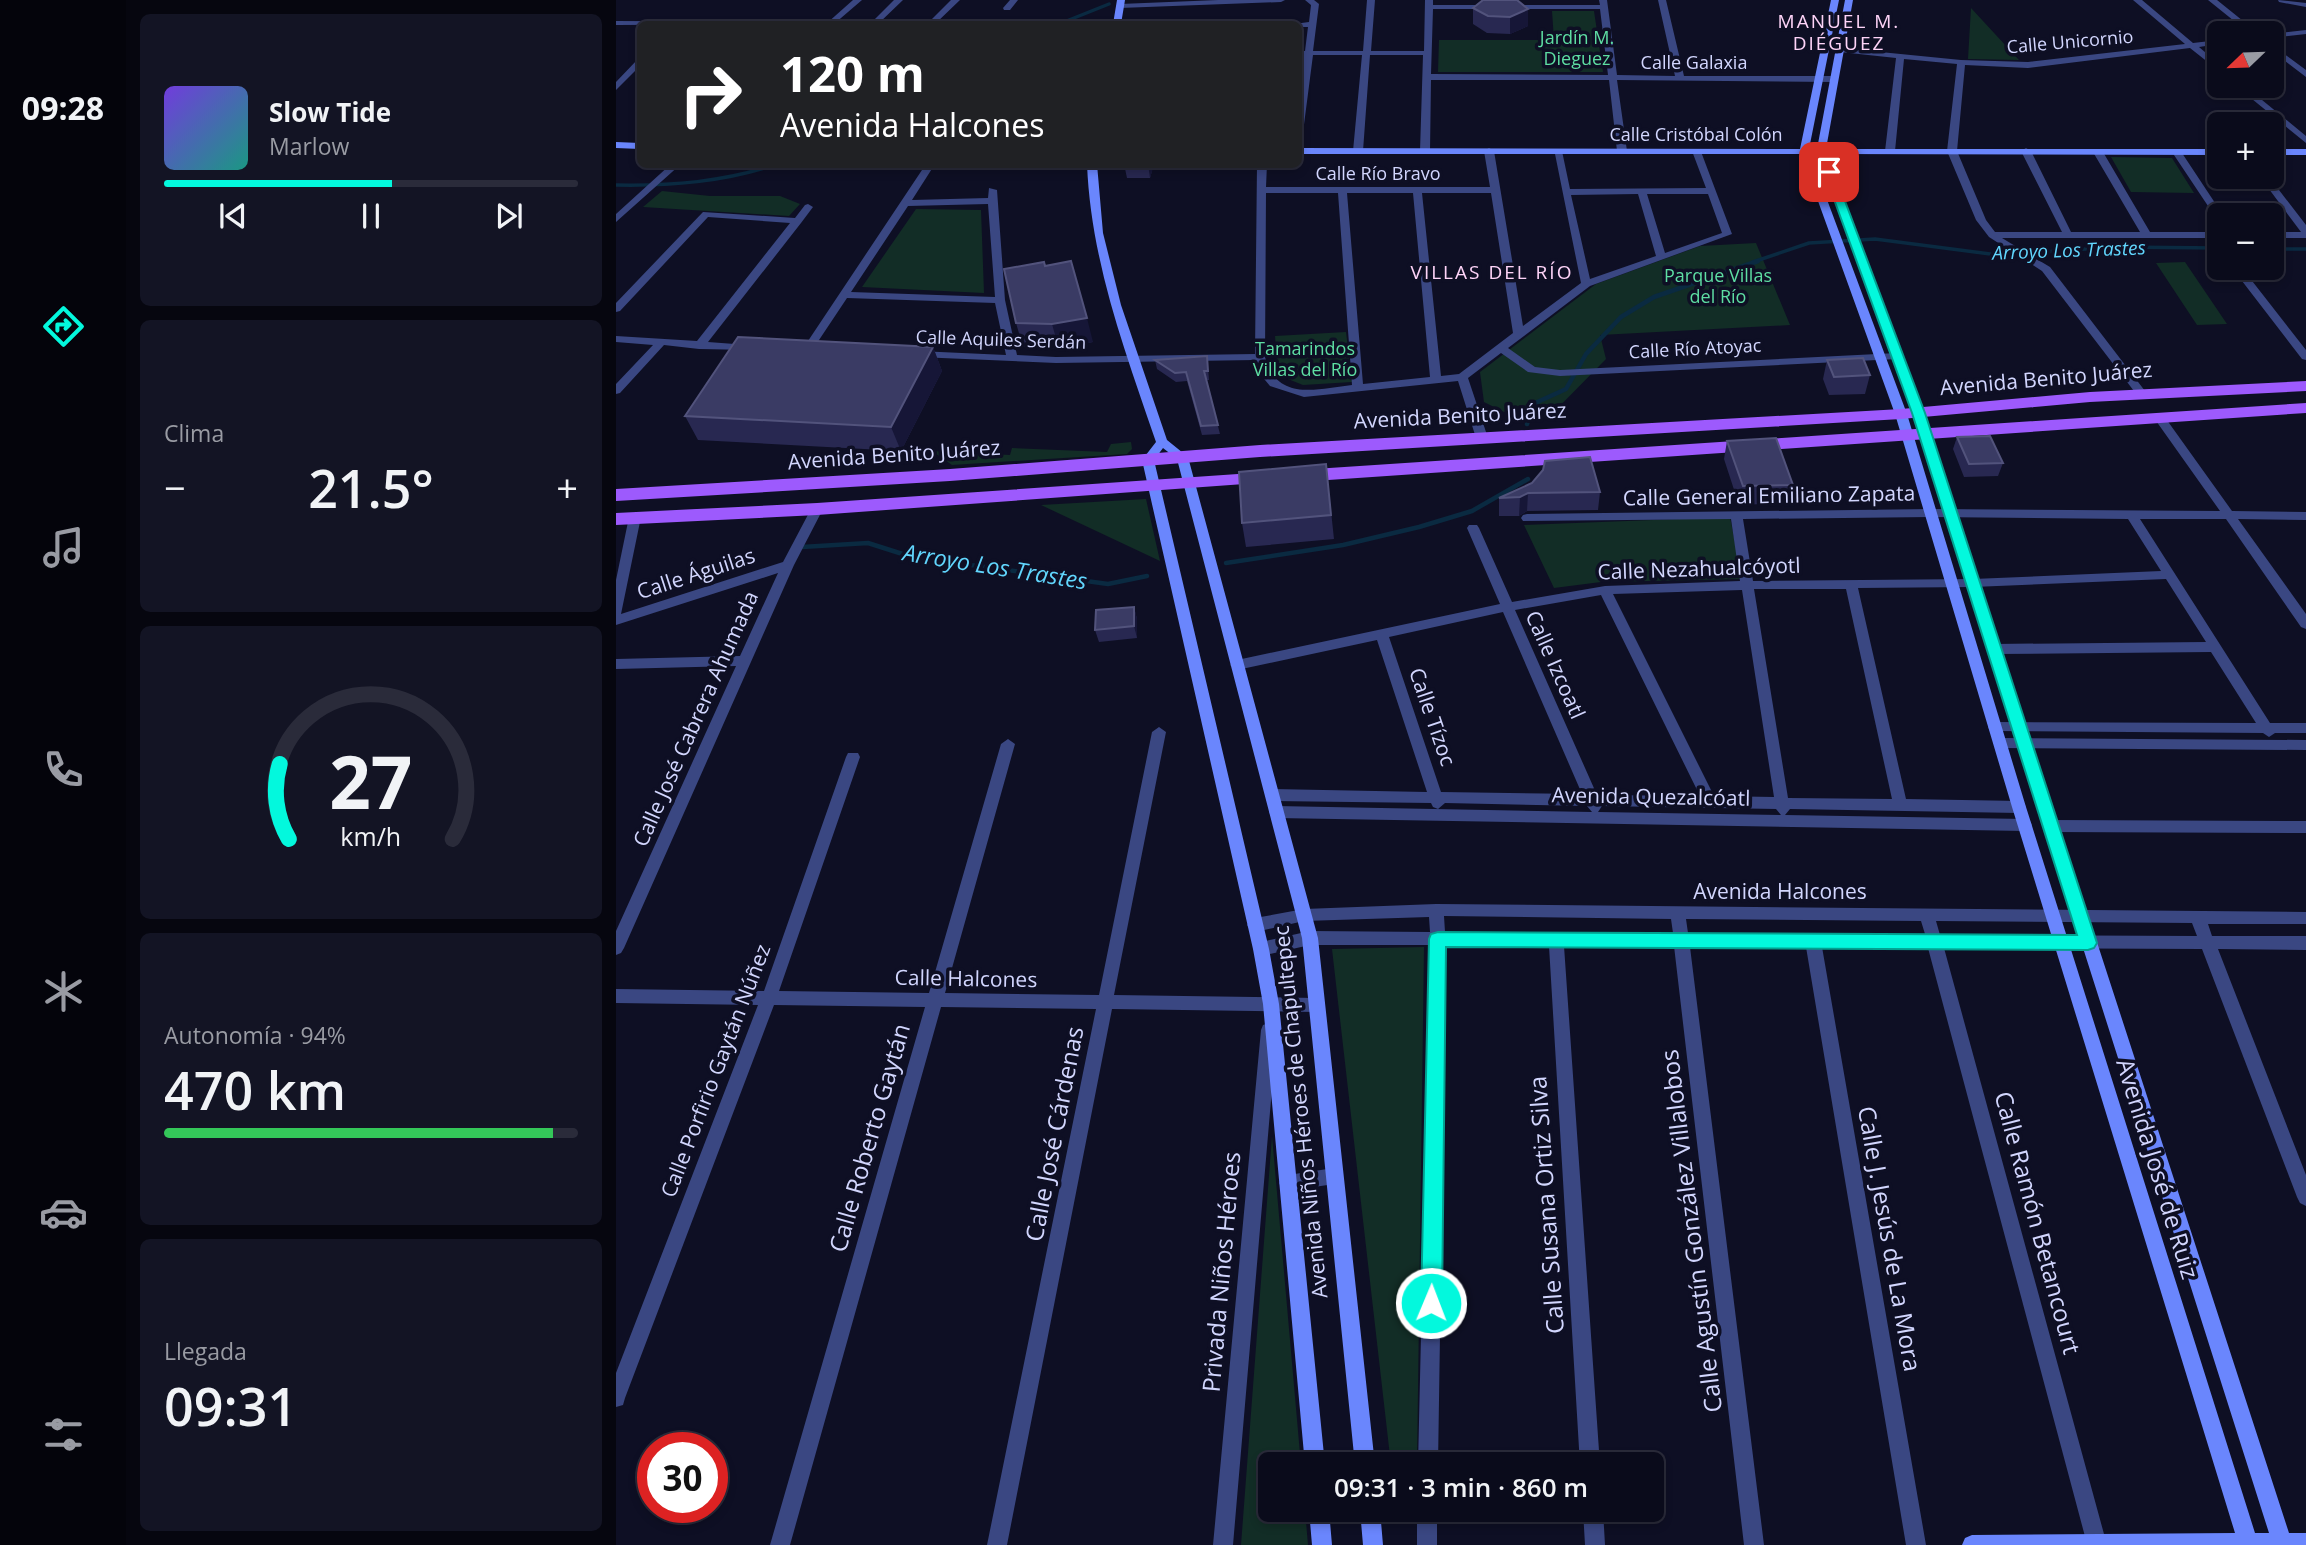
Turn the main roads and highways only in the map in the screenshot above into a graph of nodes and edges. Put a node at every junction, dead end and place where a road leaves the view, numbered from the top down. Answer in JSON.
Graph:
{"nodes":[{"id":1,"x":2306,"y":386,"type":"edge"},
{"id":2,"x":2306,"y":408,"type":"edge"},
{"id":3,"x":1622,"y":430,"type":"junction"},
{"id":4,"x":1627,"y":455,"type":"junction"},
{"id":5,"x":616,"y":495,"type":"edge"},
{"id":6,"x":616,"y":519,"type":"edge"}],
"edges":[{"from":1,"to":3,"type":"main road","name":"Avenida Benito Juárez"},
{"from":2,"to":4,"type":"main road"},
{"from":3,"to":4,"type":"main road"},
{"from":3,"to":5,"type":"main road","name":"Avenida Benito Juárez"},
{"from":4,"to":6,"type":"main road"}]}
